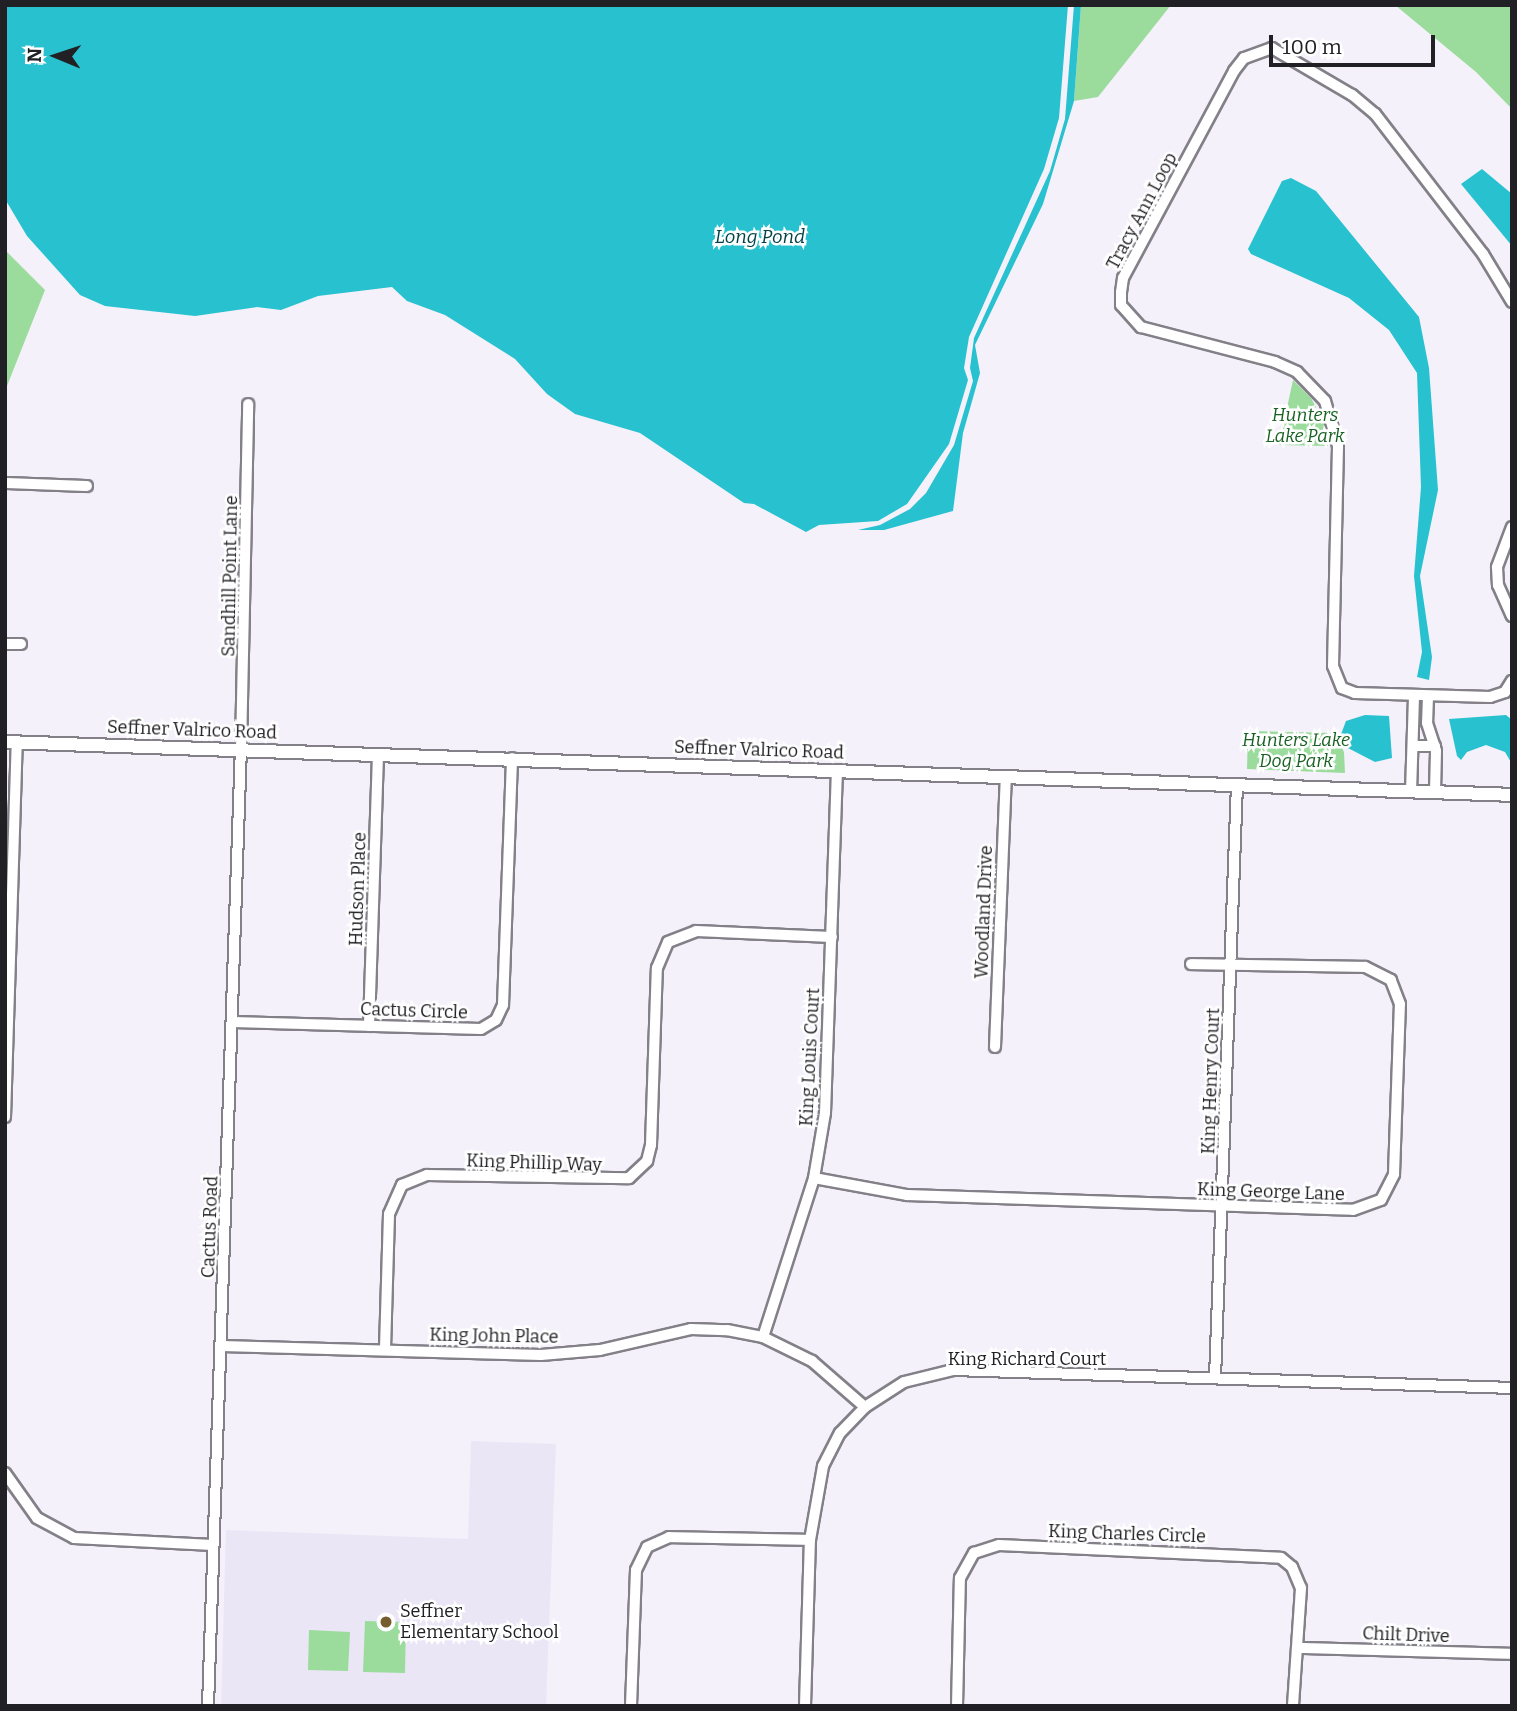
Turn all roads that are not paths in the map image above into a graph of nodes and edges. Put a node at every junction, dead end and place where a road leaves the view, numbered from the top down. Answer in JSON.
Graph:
{"nodes":[{"id":1,"x":1512,"y":302,"type":"edge"},
{"id":2,"x":248,"y":404,"type":"dead end"},
{"id":3,"x":5,"y":483,"type":"edge"},
{"id":4,"x":87,"y":486,"type":"dead end"},
{"id":5,"x":1512,"y":527,"type":"edge"},
{"id":6,"x":1512,"y":616,"type":"edge"},
{"id":7,"x":5,"y":643,"type":"edge"},
{"id":8,"x":21,"y":644,"type":"dead end"},
{"id":9,"x":1512,"y":681,"type":"edge"},
{"id":10,"x":1415,"y":695,"type":"junction"},
{"id":11,"x":1428,"y":696,"type":"junction"},
{"id":12,"x":11,"y":742,"type":"edge"},
{"id":13,"x":1413,"y":746,"type":"junction"},
{"id":14,"x":1435,"y":747,"type":"junction"},
{"id":15,"x":241,"y":749,"type":"junction"},
{"id":16,"x":378,"y":754,"type":"junction"},
{"id":17,"x":512,"y":758,"type":"junction"},
{"id":18,"x":837,"y":771,"type":"junction"},
{"id":19,"x":1006,"y":777,"type":"junction"},
{"id":20,"x":1237,"y":785,"type":"junction"},
{"id":21,"x":1412,"y":792,"type":"junction"},
{"id":22,"x":1435,"y":793,"type":"junction"},
{"id":23,"x":1512,"y":795,"type":"edge"},
{"id":24,"x":832,"y":937,"type":"junction"},
{"id":25,"x":1191,"y":964,"type":"dead end"},
{"id":26,"x":1231,"y":964,"type":"junction"},
{"id":27,"x":233,"y":1021,"type":"junction"},
{"id":28,"x":369,"y":1026,"type":"junction"},
{"id":29,"x":995,"y":1048,"type":"dead end"},
{"id":30,"x":5,"y":1117,"type":"edge"},
{"id":31,"x":814,"y":1178,"type":"junction"},
{"id":32,"x":1222,"y":1206,"type":"junction"},
{"id":33,"x":763,"y":1337,"type":"junction"},
{"id":34,"x":222,"y":1346,"type":"junction"},
{"id":35,"x":385,"y":1349,"type":"junction"},
{"id":36,"x":1215,"y":1378,"type":"junction"},
{"id":37,"x":1512,"y":1388,"type":"edge"},
{"id":38,"x":865,"y":1406,"type":"junction"},
{"id":39,"x":5,"y":1473,"type":"edge"},
{"id":40,"x":7,"y":1485,"type":"edge"},
{"id":41,"x":810,"y":1540,"type":"junction"},
{"id":42,"x":213,"y":1545,"type":"junction"},
{"id":43,"x":1300,"y":1647,"type":"junction"},
{"id":44,"x":1512,"y":1654,"type":"edge"},
{"id":45,"x":208,"y":1706,"type":"edge"},
{"id":46,"x":631,"y":1706,"type":"edge"},
{"id":47,"x":805,"y":1706,"type":"edge"},
{"id":48,"x":957,"y":1706,"type":"edge"},
{"id":49,"x":1293,"y":1706,"type":"edge"}],
"edges":[{"from":1,"to":10,"type":"street","name":"Tracy Ann Loop"},
{"from":2,"to":15,"type":"street","name":"Sandhill Point Lane"},
{"from":3,"to":4,"type":"street"},
{"from":5,"to":6,"type":"street"},
{"from":7,"to":8,"type":"street"},
{"from":9,"to":11,"type":"street","name":"Tracy Ann Loop"},
{"from":10,"to":11,"type":"street","name":"Tracy Ann Loop"},
{"from":10,"to":13,"type":"street"},
{"from":11,"to":14,"type":"street"},
{"from":12,"to":15,"type":"street","name":"Seffner Valrico Road"},
{"from":12,"to":30,"type":"street"},
{"from":13,"to":14,"type":"street"},
{"from":13,"to":21,"type":"street"},
{"from":14,"to":22,"type":"street"},
{"from":15,"to":16,"type":"street","name":"Seffner Valrico Road"},
{"from":15,"to":27,"type":"street","name":"Cactus Road"},
{"from":16,"to":17,"type":"street","name":"Seffner Valrico Road"},
{"from":16,"to":28,"type":"street","name":"Hudson Place"},
{"from":17,"to":18,"type":"street","name":"Seffner Valrico Road"},
{"from":17,"to":28,"type":"street","name":"Cactus Circle"},
{"from":18,"to":19,"type":"street","name":"Seffner Valrico Road"},
{"from":18,"to":24,"type":"street","name":"King Louis Court"},
{"from":19,"to":20,"type":"street","name":"Seffner Valrico Road"},
{"from":19,"to":29,"type":"street","name":"Woodland Drive"},
{"from":20,"to":21,"type":"street","name":"Seffner Valrico Road"},
{"from":20,"to":26,"type":"street","name":"King Henry Court"},
{"from":21,"to":22,"type":"street","name":"Seffner Valrico Road"},
{"from":22,"to":23,"type":"street","name":"Seffner Valrico Road"},
{"from":24,"to":31,"type":"street","name":"King Louis Court"},
{"from":24,"to":35,"type":"street","name":"King Phillip Way"},
{"from":25,"to":26,"type":"street","name":"King George Lane"},
{"from":26,"to":32,"type":"street","name":"King Henry Court"},
{"from":26,"to":32,"type":"street","name":"King George Lane"},
{"from":27,"to":28,"type":"street","name":"Cactus Circle"},
{"from":27,"to":34,"type":"street","name":"Cactus Road"},
{"from":31,"to":32,"type":"street","name":"King George Lane"},
{"from":31,"to":33,"type":"street","name":"King Louis Court"},
{"from":32,"to":36,"type":"street","name":"King Henry Court"},
{"from":33,"to":35,"type":"street","name":"King John Place"},
{"from":33,"to":38,"type":"street","name":"King John Place"},
{"from":34,"to":35,"type":"street","name":"King John Place"},
{"from":34,"to":42,"type":"street","name":"Cactus Road"},
{"from":36,"to":37,"type":"street","name":"King Richard Court"},
{"from":36,"to":38,"type":"street","name":"King Richard Court"},
{"from":38,"to":41,"type":"street","name":"King Richard Court"},
{"from":39,"to":40,"type":"street"},
{"from":40,"to":42,"type":"street"},
{"from":41,"to":46,"type":"street"},
{"from":41,"to":47,"type":"street","name":"King Richard Court"},
{"from":42,"to":45,"type":"street","name":"Cactus Road"},
{"from":43,"to":44,"type":"street","name":"Chilt Drive"},
{"from":43,"to":48,"type":"street","name":"King Charles Circle"},
{"from":43,"to":49,"type":"street","name":"King Charles Circle"}]}
